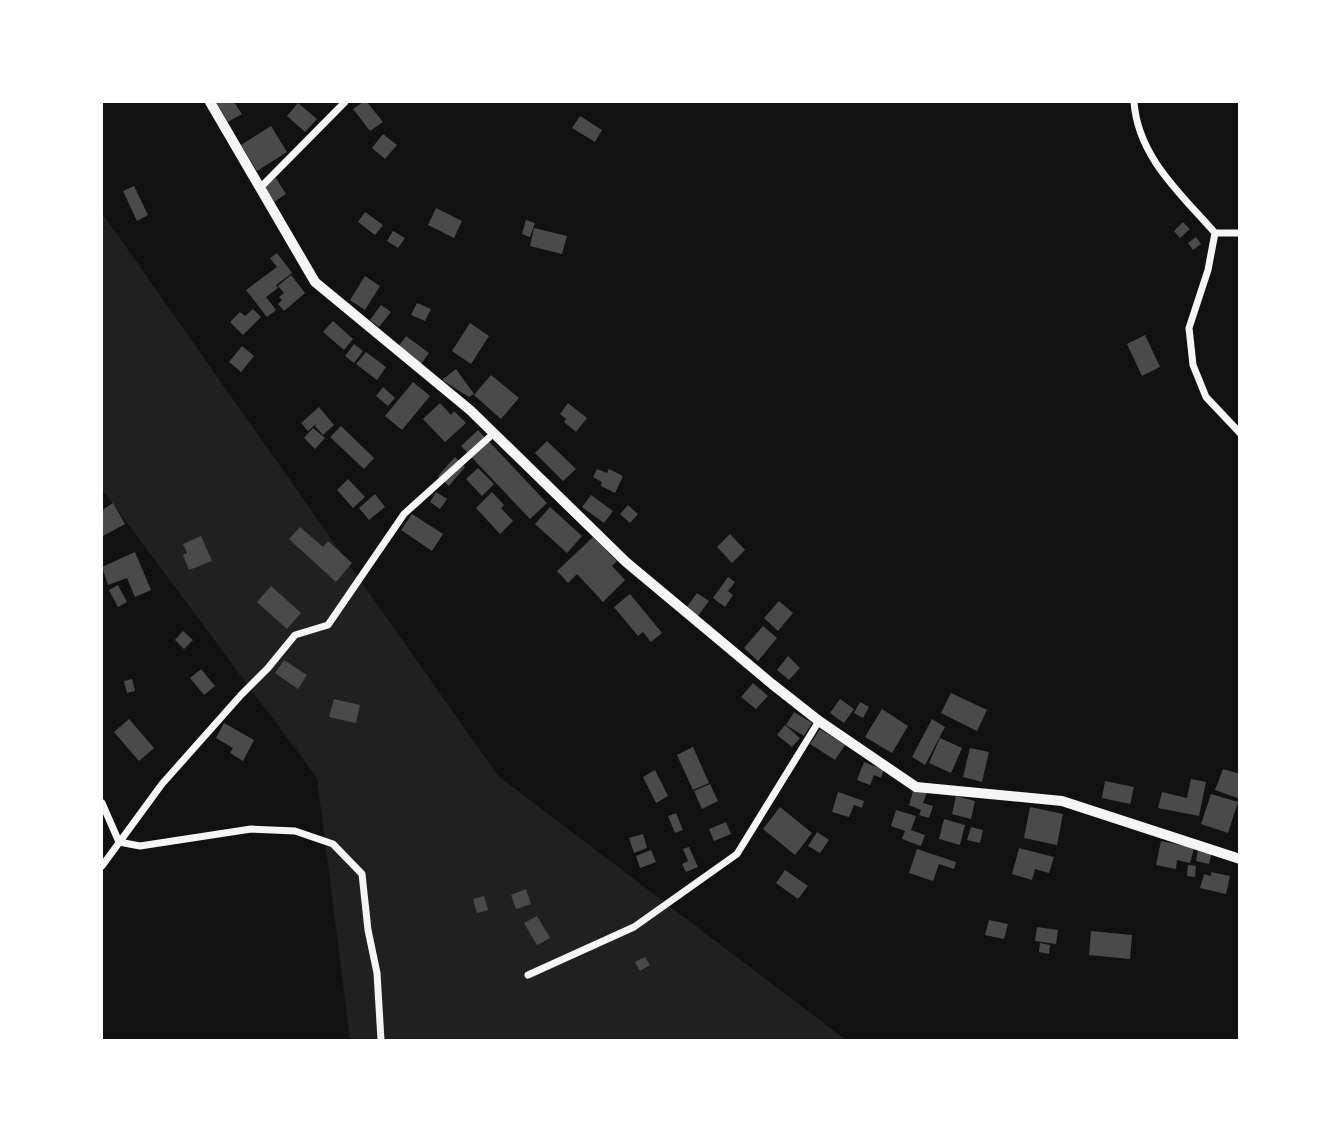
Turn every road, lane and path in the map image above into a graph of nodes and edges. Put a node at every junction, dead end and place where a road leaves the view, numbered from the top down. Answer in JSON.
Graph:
{"nodes":[{"id":1,"x":210,"y":102,"type":"edge"},
{"id":2,"x":345,"y":102,"type":"edge"},
{"id":3,"x":1134,"y":102,"type":"edge"},
{"id":4,"x":260,"y":188,"type":"junction"},
{"id":5,"x":1215,"y":233,"type":"junction"},
{"id":6,"x":1240,"y":233,"type":"edge"},
{"id":7,"x":494,"y":433,"type":"junction"},
{"id":8,"x":1240,"y":433,"type":"edge"},
{"id":9,"x":819,"y":721,"type":"junction"},
{"id":10,"x":102,"y":803,"type":"edge"},
{"id":11,"x":119,"y":842,"type":"junction"},
{"id":12,"x":1240,"y":859,"type":"edge"},
{"id":13,"x":102,"y":866,"type":"edge"},
{"id":14,"x":528,"y":975,"type":"dead end"},
{"id":15,"x":381,"y":1041,"type":"edge"}],
"edges":[{"from":1,"to":4,"type":"street"},
{"from":2,"to":4,"type":"street"},
{"from":3,"to":5,"type":"street"},
{"from":4,"to":7,"type":"street"},
{"from":5,"to":6,"type":"street"},
{"from":5,"to":8,"type":"street"},
{"from":7,"to":9,"type":"street"},
{"from":7,"to":11,"type":"street"},
{"from":9,"to":12,"type":"street"},
{"from":9,"to":14,"type":"street"},
{"from":10,"to":11,"type":"street"},
{"from":11,"to":13,"type":"street"},
{"from":11,"to":15,"type":"street"}]}
